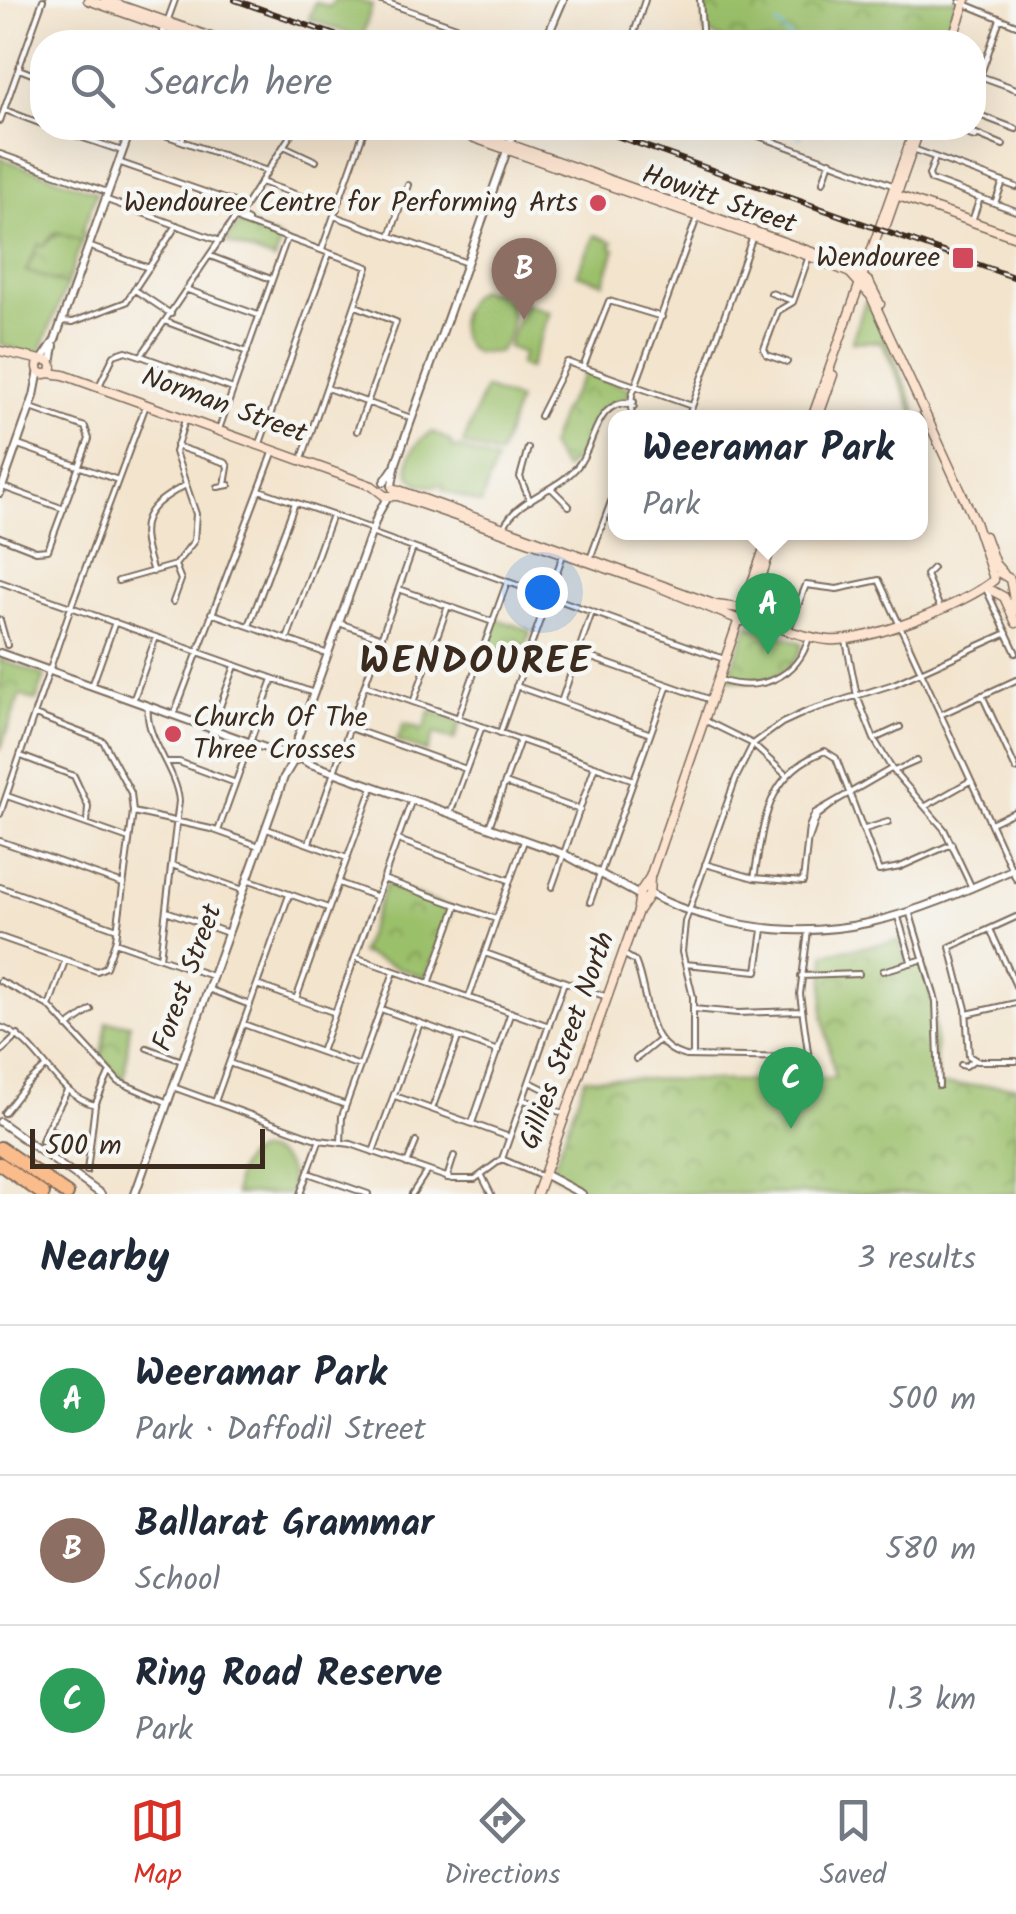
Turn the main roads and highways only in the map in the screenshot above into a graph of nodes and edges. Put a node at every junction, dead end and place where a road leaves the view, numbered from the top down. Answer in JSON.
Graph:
{"nodes":[{"id":1,"x":88,"y":0,"type":"edge"},
{"id":2,"x":102,"y":1,"type":"edge"},
{"id":3,"x":963,"y":2,"type":"edge"},
{"id":4,"x":166,"y":25,"type":"junction"},
{"id":5,"x":178,"y":30,"type":"edge"},
{"id":6,"x":183,"y":30,"type":"edge"},
{"id":7,"x":952,"y":30,"type":"edge"},
{"id":8,"x":488,"y":140,"type":"edge"},
{"id":9,"x":494,"y":140,"type":"edge"},
{"id":10,"x":914,"y":140,"type":"edge"},
{"id":11,"x":916,"y":140,"type":"edge"},
{"id":12,"x":509,"y":146,"type":"junction"},
{"id":13,"x":896,"y":189,"type":"junction"},
{"id":14,"x":696,"y":216,"type":"junction"},
{"id":15,"x":1016,"y":237,"type":"edge"},
{"id":16,"x":768,"y":238,"type":"junction"},
{"id":17,"x":870,"y":264,"type":"junction"},
{"id":18,"x":862,"y":279,"type":"junction"},
{"id":19,"x":859,"y":295,"type":"junction"},
{"id":20,"x":875,"y":304,"type":"junction"},
{"id":21,"x":0,"y":351,"type":"edge"},
{"id":22,"x":907,"y":369,"type":"junction"},
{"id":23,"x":818,"y":410,"type":"edge"},
{"id":24,"x":926,"y":410,"type":"edge"},
{"id":25,"x":928,"y":415,"type":"edge"},
{"id":26,"x":770,"y":540,"type":"edge"},
{"id":27,"x":997,"y":577,"type":"junction"},
{"id":28,"x":1010,"y":583,"type":"junction"},
{"id":29,"x":995,"y":590,"type":"junction"},
{"id":30,"x":970,"y":594,"type":"junction"},
{"id":31,"x":1014,"y":599,"type":"edge"},
{"id":32,"x":1016,"y":610,"type":"edge"},
{"id":33,"x":744,"y":615,"type":"junction"},
{"id":34,"x":1016,"y":623,"type":"edge"},
{"id":35,"x":0,"y":1148,"type":"edge"},
{"id":36,"x":0,"y":1164,"type":"edge"},
{"id":37,"x":540,"y":1184,"type":"edge"},
{"id":38,"x":43,"y":1194,"type":"edge"},
{"id":39,"x":67,"y":1194,"type":"edge"}],
"edges":[{"from":1,"to":2,"type":"main road"},
{"from":2,"to":4,"type":"main road"},
{"from":3,"to":7,"type":"main road"},
{"from":4,"to":5,"type":"main road"},
{"from":4,"to":6,"type":"main road"},
{"from":8,"to":12,"type":"main road","name":"Howitt Street"},
{"from":9,"to":12,"type":"main road","name":"Howitt Street"},
{"from":10,"to":13,"type":"main road"},
{"from":11,"to":13,"type":"main road"},
{"from":12,"to":14,"type":"main road","name":"Howitt Street"},
{"from":13,"to":15,"type":"main road"},
{"from":13,"to":17,"type":"main road"},
{"from":14,"to":16,"type":"main road","name":"Howitt Street"},
{"from":14,"to":16,"type":"main road","name":"Howitt Street"},
{"from":16,"to":18,"type":"main road","name":"Howitt Street"},
{"from":17,"to":18,"type":"main road"},
{"from":17,"to":18,"type":"main road"},
{"from":18,"to":19,"type":"main road"},
{"from":18,"to":19,"type":"main road"},
{"from":18,"to":20,"type":"main road"},
{"from":18,"to":22,"type":"main road"},
{"from":19,"to":20,"type":"main road"},
{"from":19,"to":23,"type":"main road"},
{"from":20,"to":22,"type":"main road"},
{"from":21,"to":33,"type":"main road","name":"Norman Street"},
{"from":22,"to":24,"type":"main road"},
{"from":25,"to":27,"type":"main road"},
{"from":26,"to":33,"type":"main road","name":"Gillies Street North"},
{"from":27,"to":28,"type":"main road"},
{"from":27,"to":29,"type":"main road"},
{"from":27,"to":30,"type":"main road","name":"Norman Street"},
{"from":28,"to":29,"type":"main road"},
{"from":28,"to":31,"type":"main road"},
{"from":29,"to":30,"type":"main road","name":"Norman Street"},
{"from":29,"to":34,"type":"main road"},
{"from":30,"to":33,"type":"main road","name":"Norman Street"},
{"from":31,"to":32,"type":"main road"},
{"from":33,"to":37,"type":"main road","name":"Gillies Street North"},
{"from":35,"to":39,"type":"highway"},
{"from":36,"to":38,"type":"highway"}]}
